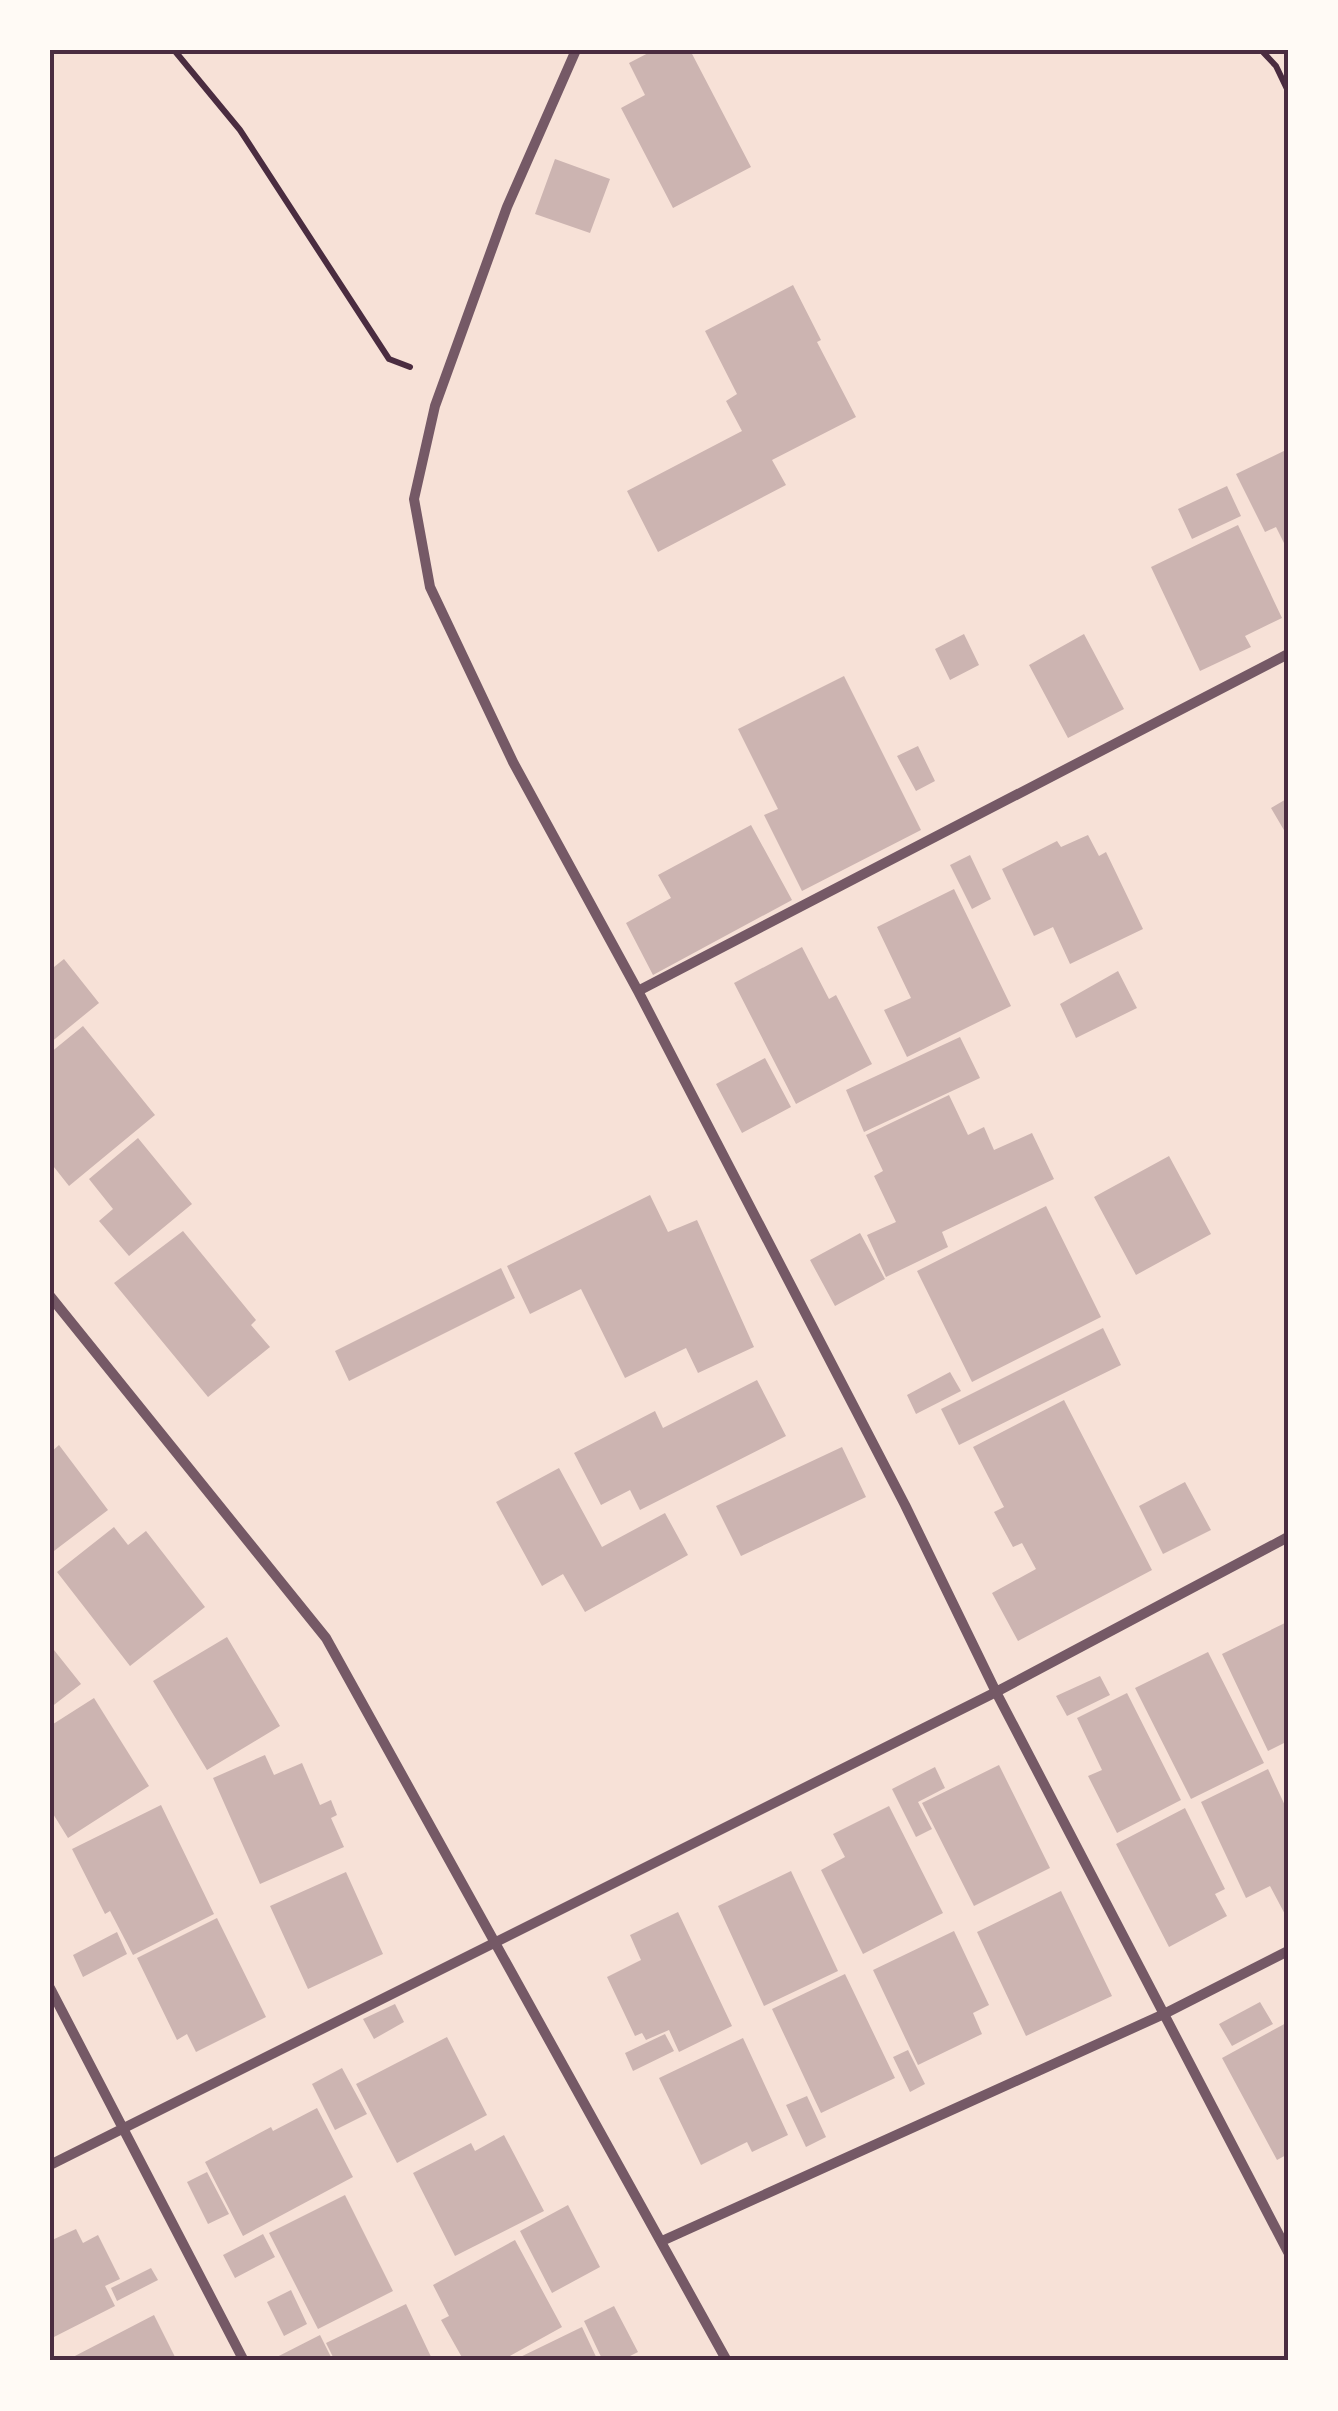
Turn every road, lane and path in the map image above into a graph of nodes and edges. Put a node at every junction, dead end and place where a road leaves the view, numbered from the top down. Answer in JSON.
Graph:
{"nodes":[{"id":1,"x":174,"y":50,"type":"edge"},
{"id":2,"x":576,"y":50,"type":"edge"},
{"id":3,"x":1261,"y":50,"type":"edge"},
{"id":4,"x":1288,"y":90,"type":"edge"},
{"id":5,"x":444,"y":380,"type":"junction"},
{"id":6,"x":1288,"y":654,"type":"edge"},
{"id":7,"x":638,"y":991,"type":"junction"},
{"id":8,"x":50,"y":1296,"type":"edge"},
{"id":9,"x":1288,"y":1537,"type":"edge"},
{"id":10,"x":996,"y":1692,"type":"junction"},
{"id":11,"x":494,"y":1944,"type":"junction"},
{"id":12,"x":1288,"y":1951,"type":"edge"},
{"id":13,"x":50,"y":1988,"type":"edge"},
{"id":14,"x":1164,"y":2014,"type":"junction"},
{"id":15,"x":121,"y":2126,"type":"junction"},
{"id":16,"x":50,"y":2164,"type":"edge"},
{"id":17,"x":662,"y":2241,"type":"junction"},
{"id":18,"x":1288,"y":2252,"type":"edge"},
{"id":19,"x":244,"y":2361,"type":"edge"},
{"id":20,"x":727,"y":2361,"type":"edge"}],
"edges":[{"from":1,"to":5,"type":"path"},
{"from":2,"to":5,"type":"street"},
{"from":3,"to":4,"type":"path"},
{"from":5,"to":7,"type":"street"},
{"from":6,"to":7,"type":"street"},
{"from":7,"to":10,"type":"street"},
{"from":8,"to":11,"type":"street"},
{"from":9,"to":10,"type":"street"},
{"from":10,"to":11,"type":"street"},
{"from":10,"to":14,"type":"street"},
{"from":11,"to":15,"type":"street"},
{"from":11,"to":17,"type":"street"},
{"from":12,"to":14,"type":"street"},
{"from":13,"to":15,"type":"street"},
{"from":14,"to":17,"type":"street"},
{"from":14,"to":18,"type":"street"},
{"from":15,"to":16,"type":"street"},
{"from":15,"to":19,"type":"street"},
{"from":17,"to":20,"type":"street"}]}
